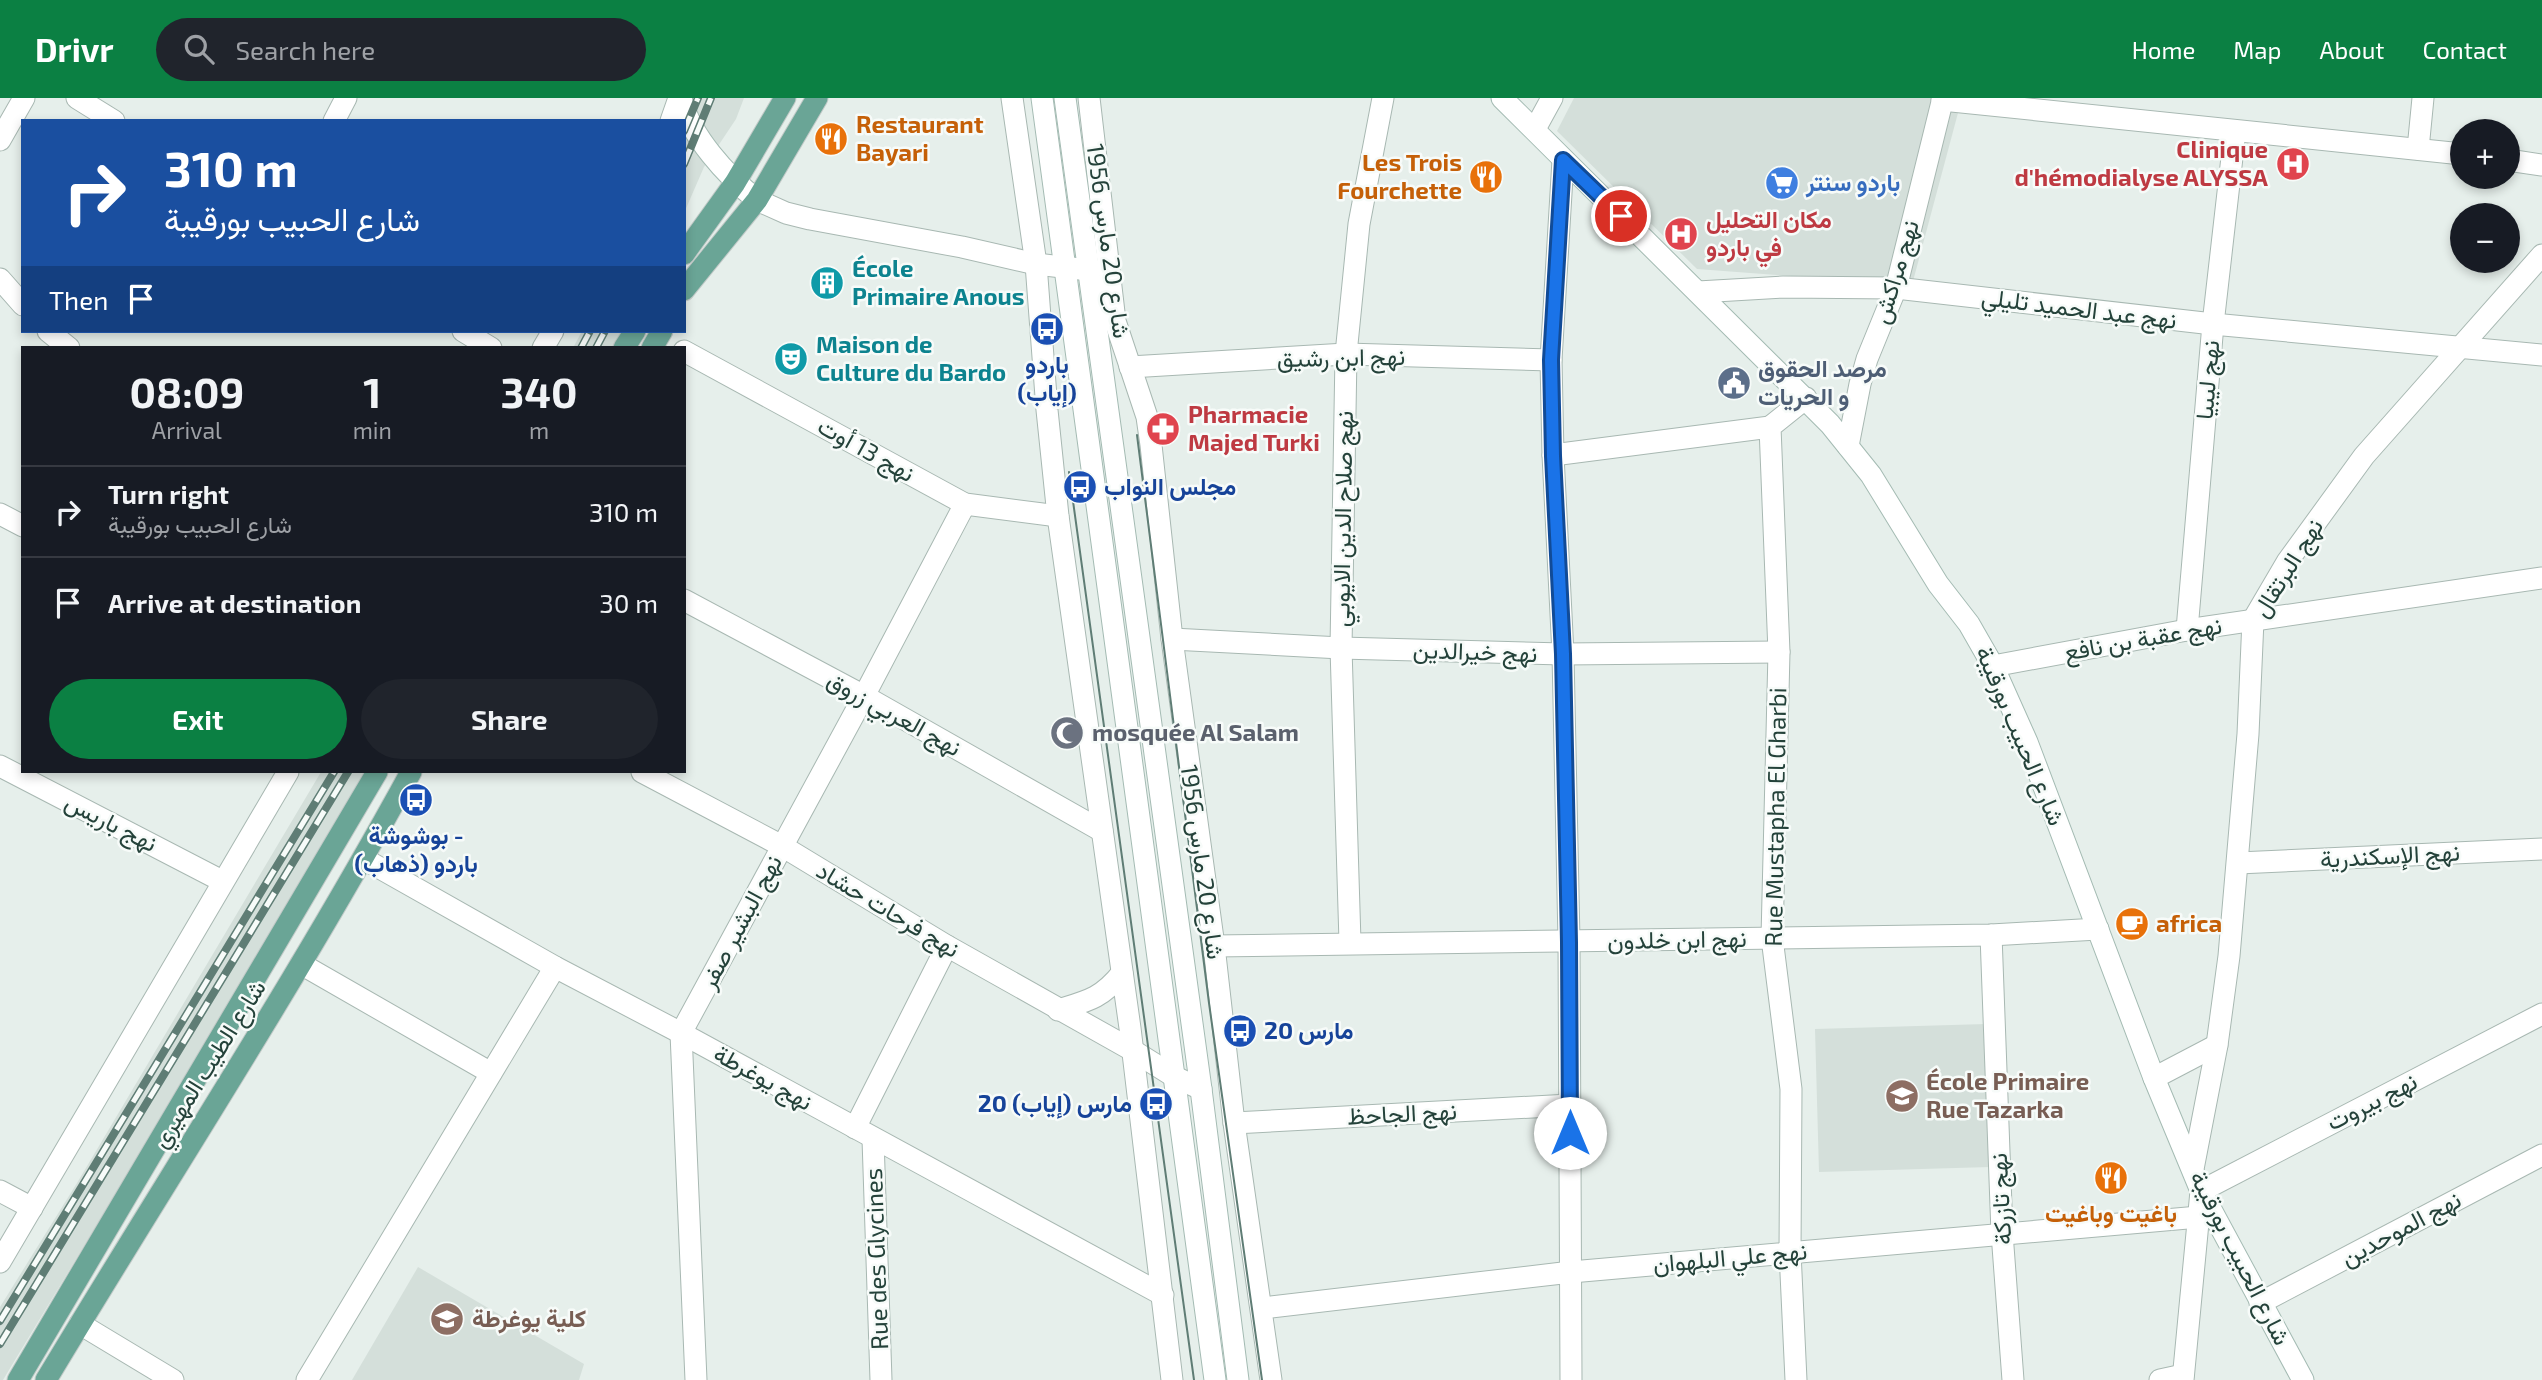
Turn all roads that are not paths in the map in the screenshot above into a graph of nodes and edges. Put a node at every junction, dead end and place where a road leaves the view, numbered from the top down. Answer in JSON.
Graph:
{"nodes":[{"id":1,"x":24,"y":98,"type":"edge"},
{"id":2,"x":77,"y":98,"type":"edge"},
{"id":3,"x":346,"y":98,"type":"edge"},
{"id":4,"x":680,"y":98,"type":"edge"},
{"id":5,"x":785,"y":98,"type":"edge"},
{"id":6,"x":817,"y":98,"type":"edge"},
{"id":7,"x":1012,"y":98,"type":"edge"},
{"id":8,"x":1042,"y":98,"type":"edge"},
{"id":9,"x":1065,"y":98,"type":"edge"},
{"id":10,"x":1089,"y":98,"type":"edge"},
{"id":11,"x":1382,"y":98,"type":"edge"},
{"id":12,"x":1502,"y":98,"type":"edge"},
{"id":13,"x":1552,"y":98,"type":"edge"},
{"id":14,"x":2423,"y":98,"type":"edge"},
{"id":15,"x":1942,"y":99,"type":"edge"},
{"id":16,"x":111,"y":119,"type":"edge"},
{"id":17,"x":335,"y":119,"type":"edge"},
{"id":18,"x":672,"y":119,"type":"edge"},
{"id":19,"x":1535,"y":130,"type":"junction"},
{"id":20,"x":2235,"y":131,"type":"junction"},
{"id":21,"x":0,"y":140,"type":"edge"},
{"id":22,"x":2418,"y":149,"type":"junction"},
{"id":23,"x":2450,"y":153,"type":"edge"},
{"id":24,"x":1563,"y":160,"type":"junction"},
{"id":25,"x":2520,"y":161,"type":"edge"},
{"id":26,"x":2542,"y":164,"type":"edge"},
{"id":27,"x":735,"y":183,"type":"junction"},
{"id":28,"x":757,"y":200,"type":"junction"},
{"id":29,"x":686,"y":251,"type":"edge"},
{"id":30,"x":2542,"y":255,"type":"edge"},
{"id":31,"x":1036,"y":264,"type":"junction"},
{"id":32,"x":1065,"y":267,"type":"junction"},
{"id":33,"x":1089,"y":270,"type":"junction"},
{"id":34,"x":0,"y":279,"type":"edge"},
{"id":35,"x":686,"y":286,"type":"edge"},
{"id":36,"x":1896,"y":288,"type":"junction"},
{"id":37,"x":1698,"y":292,"type":"junction"},
{"id":38,"x":21,"y":303,"type":"edge"},
{"id":39,"x":2213,"y":324,"type":"junction"},
{"id":40,"x":50,"y":333,"type":"edge"},
{"id":41,"x":466,"y":333,"type":"edge"},
{"id":42,"x":657,"y":339,"type":"edge"},
{"id":43,"x":67,"y":346,"type":"edge"},
{"id":44,"x":488,"y":346,"type":"edge"},
{"id":45,"x":674,"y":346,"type":"edge"},
{"id":46,"x":2459,"y":347,"type":"junction"},
{"id":47,"x":686,"y":352,"type":"edge"},
{"id":48,"x":1346,"y":355,"type":"junction"},
{"id":49,"x":2542,"y":355,"type":"edge"},
{"id":50,"x":1551,"y":360,"type":"junction"},
{"id":51,"x":1130,"y":367,"type":"junction"},
{"id":52,"x":1806,"y":398,"type":"junction"},
{"id":53,"x":1770,"y":428,"type":"junction"},
{"id":54,"x":1848,"y":446,"type":"junction"},
{"id":55,"x":1553,"y":456,"type":"junction"},
{"id":56,"x":965,"y":504,"type":"junction"},
{"id":57,"x":0,"y":514,"type":"edge"},
{"id":58,"x":1058,"y":516,"type":"junction"},
{"id":59,"x":21,"y":525,"type":"edge"},
{"id":60,"x":2542,"y":578,"type":"edge"},
{"id":61,"x":686,"y":601,"type":"edge"},
{"id":62,"x":2253,"y":620,"type":"junction"},
{"id":63,"x":2187,"y":630,"type":"junction"},
{"id":64,"x":1172,"y":639,"type":"junction"},
{"id":65,"x":1341,"y":648,"type":"junction"},
{"id":66,"x":1779,"y":652,"type":"junction"},
{"id":67,"x":1563,"y":654,"type":"junction"},
{"id":68,"x":1993,"y":666,"type":"junction"},
{"id":69,"x":864,"y":696,"type":"junction"},
{"id":70,"x":0,"y":766,"type":"edge"},
{"id":71,"x":287,"y":773,"type":"edge"},
{"id":72,"x":376,"y":773,"type":"edge"},
{"id":73,"x":410,"y":773,"type":"edge"},
{"id":74,"x":644,"y":773,"type":"edge"},
{"id":75,"x":1102,"y":831,"type":"junction"},
{"id":76,"x":782,"y":846,"type":"junction"},
{"id":77,"x":2542,"y":849,"type":"edge"},
{"id":78,"x":364,"y":859,"type":"junction"},
{"id":79,"x":2238,"y":863,"type":"junction"},
{"id":80,"x":222,"y":881,"type":"junction"},
{"id":81,"x":2098,"y":929,"type":"junction"},
{"id":82,"x":1991,"y":935,"type":"junction"},
{"id":83,"x":1772,"y":938,"type":"junction"},
{"id":84,"x":1350,"y":942,"type":"junction"},
{"id":85,"x":1569,"y":942,"type":"junction"},
{"id":86,"x":947,"y":946,"type":"junction"},
{"id":87,"x":1214,"y":946,"type":"junction"},
{"id":88,"x":301,"y":964,"type":"junction"},
{"id":89,"x":555,"y":967,"type":"junction"},
{"id":90,"x":1122,"y":973,"type":"junction"},
{"id":91,"x":1058,"y":1010,"type":"junction"},
{"id":92,"x":2542,"y":1014,"type":"edge"},
{"id":93,"x":681,"y":1033,"type":"junction"},
{"id":94,"x":2217,"y":1045,"type":"junction"},
{"id":95,"x":1132,"y":1050,"type":"junction"},
{"id":96,"x":491,"y":1073,"type":"junction"},
{"id":97,"x":1175,"y":1077,"type":"junction"},
{"id":98,"x":2154,"y":1078,"type":"junction"},
{"id":99,"x":1201,"y":1089,"type":"junction"},
{"id":100,"x":1570,"y":1105,"type":"junction"},
{"id":101,"x":1234,"y":1124,"type":"junction"},
{"id":102,"x":864,"y":1134,"type":"junction"},
{"id":103,"x":2542,"y":1155,"type":"edge"},
{"id":104,"x":2193,"y":1170,"type":"junction"},
{"id":105,"x":0,"y":1191,"type":"edge"},
{"id":106,"x":2201,"y":1191,"type":"junction"},
{"id":107,"x":33,"y":1208,"type":"junction"},
{"id":108,"x":2199,"y":1216,"type":"junction"},
{"id":109,"x":2002,"y":1233,"type":"junction"},
{"id":110,"x":1790,"y":1252,"type":"junction"},
{"id":111,"x":0,"y":1262,"type":"edge"},
{"id":112,"x":1571,"y":1272,"type":"junction"},
{"id":113,"x":1225,"y":1291,"type":"junction"},
{"id":114,"x":1202,"y":1294,"type":"junction"},
{"id":115,"x":1163,"y":1295,"type":"junction"},
{"id":116,"x":2260,"y":1303,"type":"junction"},
{"id":117,"x":1262,"y":1308,"type":"junction"},
{"id":118,"x":80,"y":1324,"type":"junction"},
{"id":119,"x":2183,"y":1378,"type":"edge"},
{"id":120,"x":18,"y":1380,"type":"edge"},
{"id":121,"x":46,"y":1380,"type":"edge"},
{"id":122,"x":173,"y":1380,"type":"edge"},
{"id":123,"x":307,"y":1380,"type":"edge"},
{"id":124,"x":696,"y":1380,"type":"edge"},
{"id":125,"x":881,"y":1380,"type":"edge"},
{"id":126,"x":1172,"y":1380,"type":"edge"},
{"id":127,"x":1215,"y":1380,"type":"edge"},
{"id":128,"x":1238,"y":1380,"type":"edge"},
{"id":129,"x":1271,"y":1380,"type":"edge"},
{"id":130,"x":1571,"y":1380,"type":"edge"},
{"id":131,"x":1796,"y":1380,"type":"edge"},
{"id":132,"x":2013,"y":1380,"type":"edge"},
{"id":133,"x":2160,"y":1380,"type":"edge"},
{"id":134,"x":2303,"y":1380,"type":"edge"}],
"edges":[{"from":1,"to":21,"type":"street"},
{"from":2,"to":16,"type":"street"},
{"from":3,"to":17,"type":"street"},
{"from":4,"to":18,"type":"street"},
{"from":4,"to":27,"type":"street"},
{"from":5,"to":27,"type":"main road"},
{"from":6,"to":28,"type":"main road"},
{"from":7,"to":31,"type":"street"},
{"from":8,"to":32,"type":"street","name":"شارع 20 مارس 1956"},
{"from":9,"to":33,"type":"street","name":"شارع 20 مارس 1956"},
{"from":10,"to":51,"type":"street","name":"شارع 20 مارس 1956"},
{"from":11,"to":48,"type":"street","name":"نهج صلاح الدين الايوبي"},
{"from":12,"to":19,"type":"street","name":"شارع الحبيب بورقيبة"},
{"from":13,"to":19,"type":"street"},
{"from":14,"to":22,"type":"street"},
{"from":15,"to":20,"type":"street"},
{"from":15,"to":36,"type":"street","name":"نهج مراكش"},
{"from":19,"to":24,"type":"street","name":"شارع الحبيب بورقيبة"},
{"from":20,"to":22,"type":"street"},
{"from":20,"to":39,"type":"street","name":"نهج ليبيا"},
{"from":22,"to":23,"type":"street"},
{"from":24,"to":37,"type":"street","name":"شارع الحبيب بورقيبة"},
{"from":24,"to":50,"type":"street"},
{"from":25,"to":26,"type":"street"},
{"from":27,"to":28,"type":"street"},
{"from":27,"to":29,"type":"main road"},
{"from":28,"to":31,"type":"street"},
{"from":28,"to":35,"type":"main road"},
{"from":30,"to":46,"type":"street","name":"نهج البرتقال"},
{"from":31,"to":32,"type":"street"},
{"from":31,"to":58,"type":"street"},
{"from":32,"to":33,"type":"street"},
{"from":32,"to":97,"type":"street","name":"شارع 20 مارس 1956"},
{"from":33,"to":99,"type":"street","name":"شارع 20 مارس 1956"},
{"from":34,"to":38,"type":"street"},
{"from":36,"to":37,"type":"street","name":"نهج عبد الحميد تليلي"},
{"from":36,"to":39,"type":"street","name":"نهج عبد الحميد تليلي"},
{"from":36,"to":54,"type":"street","name":"نهج مراكش"},
{"from":37,"to":52,"type":"street","name":"شارع الحبيب بورقيبة"},
{"from":39,"to":46,"type":"street","name":"نهج عبد الحميد تليلي"},
{"from":39,"to":63,"type":"street","name":"نهج ليبيا"},
{"from":40,"to":43,"type":"street"},
{"from":41,"to":44,"type":"street"},
{"from":42,"to":45,"type":"street"},
{"from":46,"to":49,"type":"street","name":"نهج عبد الحميد تليلي"},
{"from":46,"to":62,"type":"street","name":"نهج البرتقال"},
{"from":47,"to":56,"type":"street","name":"نهج 13 أوت"},
{"from":48,"to":50,"type":"street","name":"نهج ابن رشيق"},
{"from":48,"to":51,"type":"street","name":"نهج ابن رشيق"},
{"from":48,"to":65,"type":"street","name":"نهج صلاح الدين الايوبي"},
{"from":50,"to":55,"type":"street"},
{"from":51,"to":64,"type":"street","name":"شارع 20 مارس 1956"},
{"from":52,"to":53,"type":"street"},
{"from":52,"to":54,"type":"street","name":"شارع الحبيب بورقيبة"},
{"from":53,"to":55,"type":"street"},
{"from":53,"to":66,"type":"street","name":"Rue Mustapha El Gharbi"},
{"from":54,"to":68,"type":"street","name":"شارع الحبيب بورقيبة"},
{"from":55,"to":67,"type":"street"},
{"from":56,"to":58,"type":"street","name":"نهج 13 أوت"},
{"from":56,"to":69,"type":"street","name":"نهج البشير صفر"},
{"from":57,"to":59,"type":"street"},
{"from":58,"to":75,"type":"street"},
{"from":60,"to":62,"type":"street","name":"نهج عقبة بن نافع"},
{"from":61,"to":69,"type":"street","name":"نهج العربي زروق"},
{"from":62,"to":63,"type":"street","name":"نهج عقبة بن نافع"},
{"from":62,"to":79,"type":"street","name":"نهج البرتقال"},
{"from":63,"to":68,"type":"street","name":"نهج عقبة بن نافع"},
{"from":64,"to":65,"type":"street","name":"نهج خيرالدين"},
{"from":64,"to":87,"type":"street","name":"شارع 20 مارس 1956"},
{"from":65,"to":67,"type":"street","name":"نهج خيرالدين"},
{"from":65,"to":84,"type":"street","name":"نهج صلاح الدين الايوبي"},
{"from":66,"to":67,"type":"street","name":"نهج خيرالدين"},
{"from":66,"to":83,"type":"street","name":"Rue Mustapha El Gharbi"},
{"from":67,"to":85,"type":"street"},
{"from":68,"to":81,"type":"street","name":"شارع الحبيب بورقيبة"},
{"from":69,"to":75,"type":"street","name":"نهج العربي زروق"},
{"from":69,"to":76,"type":"street","name":"نهج البشير صفر"},
{"from":70,"to":80,"type":"street","name":"نهج باريس"},
{"from":71,"to":80,"type":"street"},
{"from":72,"to":120,"type":"main road","name":"شارع الطيب المهيري"},
{"from":73,"to":78,"type":"main road","name":"شارع الطيب المهيري"},
{"from":74,"to":76,"type":"street","name":"نهج فرحات حشاد"},
{"from":75,"to":90,"type":"street"},
{"from":76,"to":86,"type":"street","name":"نهج فرحات حشاد"},
{"from":76,"to":93,"type":"street","name":"نهج البشير صفر"},
{"from":77,"to":79,"type":"street","name":"نهج الإسكندرية"},
{"from":78,"to":88,"type":"main road","name":"شارع الطيب المهيري"},
{"from":78,"to":89,"type":"street","name":"نهج يوغرطة"},
{"from":79,"to":94,"type":"street","name":"نهج البرتقال"},
{"from":80,"to":107,"type":"street"},
{"from":81,"to":82,"type":"street","name":"نهج ابن خلدون"},
{"from":81,"to":98,"type":"street","name":"شارع الحبيب بورقيبة"},
{"from":82,"to":83,"type":"street","name":"نهج ابن خلدون"},
{"from":82,"to":109,"type":"street","name":"نهج تازركة"},
{"from":83,"to":85,"type":"street","name":"نهج ابن خلدون"},
{"from":83,"to":110,"type":"street","name":"Rue Mustapha El Gharbi"},
{"from":84,"to":85,"type":"street","name":"نهج ابن خلدون"},
{"from":84,"to":87,"type":"street","name":"نهج ابن خلدون"},
{"from":85,"to":100,"type":"street"},
{"from":86,"to":91,"type":"street","name":"نهج فرحات حشاد"},
{"from":86,"to":102,"type":"street","name":"Rue des Glycines"},
{"from":87,"to":101,"type":"street","name":"شارع 20 مارس 1956"},
{"from":88,"to":96,"type":"street"},
{"from":88,"to":118,"type":"main road","name":"شارع الطيب المهيري"},
{"from":89,"to":93,"type":"street","name":"نهج يوغرطة"},
{"from":89,"to":96,"type":"street"},
{"from":90,"to":91,"type":"street"},
{"from":90,"to":95,"type":"street"},
{"from":91,"to":95,"type":"street","name":"نهج فرحات حشاد"},
{"from":92,"to":106,"type":"street","name":"نهج بيروت"},
{"from":93,"to":102,"type":"street","name":"نهج يوغرطة"},
{"from":93,"to":124,"type":"street"},
{"from":94,"to":98,"type":"street"},
{"from":94,"to":104,"type":"street","name":"نهج البرتقال"},
{"from":95,"to":97,"type":"street","name":"نهج فرحات حشاد"},
{"from":95,"to":115,"type":"street"},
{"from":96,"to":123,"type":"street"},
{"from":97,"to":99,"type":"street","name":"نهج فرحات حشاد"},
{"from":97,"to":114,"type":"street","name":"شارع 20 مارس 1956"},
{"from":98,"to":104,"type":"street","name":"شارع الحبيب بورقيبة"},
{"from":99,"to":113,"type":"street","name":"شارع 20 مارس 1956"},
{"from":100,"to":101,"type":"street","name":"نهج الجاحظ"},
{"from":100,"to":112,"type":"street"},
{"from":101,"to":117,"type":"street","name":"شارع 20 مارس 1956"},
{"from":102,"to":115,"type":"street","name":"نهج يوغرطة"},
{"from":102,"to":125,"type":"street","name":"Rue des Glycines"},
{"from":103,"to":116,"type":"street","name":"نهج الموحدين"},
{"from":104,"to":106,"type":"street","name":"شارع الحبيب بورقيبة"},
{"from":105,"to":107,"type":"street"},
{"from":106,"to":108,"type":"street"},
{"from":106,"to":116,"type":"street","name":"شارع الحبيب بورقيبة"},
{"from":107,"to":111,"type":"street"},
{"from":108,"to":109,"type":"street","name":"نهج علي البلهوان"},
{"from":108,"to":119,"type":"street"},
{"from":109,"to":110,"type":"street","name":"نهج علي البلهوان"},
{"from":109,"to":132,"type":"street","name":"نهج تازركة"},
{"from":110,"to":112,"type":"street","name":"نهج علي البلهوان"},
{"from":110,"to":131,"type":"street","name":"Rue Mustapha El Gharbi"},
{"from":112,"to":117,"type":"street","name":"نهج علي البلهوان"},
{"from":112,"to":130,"type":"street"},
{"from":113,"to":114,"type":"street"},
{"from":113,"to":128,"type":"street","name":"شارع 20 مارس 1956"},
{"from":114,"to":127,"type":"street","name":"شارع 20 مارس 1956"},
{"from":115,"to":126,"type":"street"},
{"from":116,"to":134,"type":"street","name":"شارع الحبيب بورقيبة"},
{"from":117,"to":129,"type":"street","name":"شارع 20 مارس 1956"},
{"from":118,"to":121,"type":"main road","name":"شارع الطيب المهيري"},
{"from":118,"to":122,"type":"street"},
{"from":119,"to":133,"type":"street"}]}
